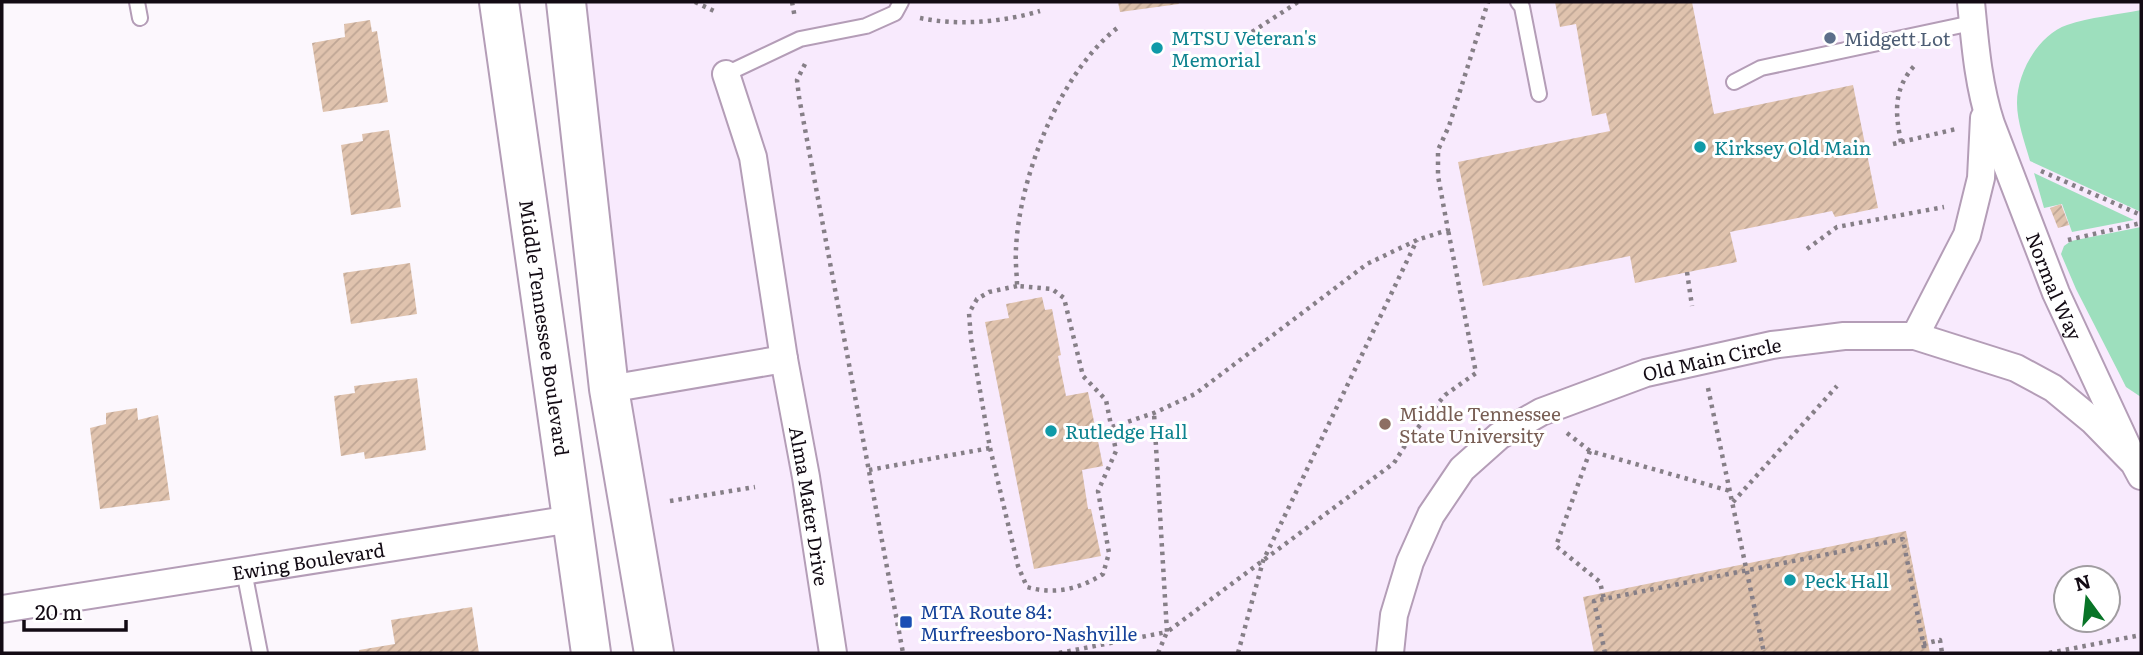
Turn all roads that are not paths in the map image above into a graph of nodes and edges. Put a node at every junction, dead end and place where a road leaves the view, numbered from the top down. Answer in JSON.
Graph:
{"nodes":[{"id":1,"x":137,"y":2,"type":"edge"},
{"id":2,"x":499,"y":2,"type":"edge"},
{"id":3,"x":1518,"y":2,"type":"edge"},
{"id":4,"x":568,"y":5,"type":"edge"},
{"id":5,"x":898,"y":7,"type":"edge"},
{"id":6,"x":1973,"y":7,"type":"edge"},
{"id":7,"x":140,"y":18,"type":"dead end"},
{"id":8,"x":726,"y":74,"type":"joint"},
{"id":9,"x":1734,"y":82,"type":"dead end"},
{"id":10,"x":1539,"y":94,"type":"dead end"},
{"id":11,"x":1985,"y":106,"type":"junction"},
{"id":12,"x":1915,"y":336,"type":"junction"},
{"id":13,"x":783,"y":359,"type":"junction"},
{"id":14,"x":609,"y":389,"type":"junction"},
{"id":15,"x":2138,"y":469,"type":"edge"},
{"id":16,"x":572,"y":519,"type":"junction"},
{"id":17,"x":244,"y":571,"type":"junction"},
{"id":18,"x":2,"y":609,"type":"edge"},
{"id":19,"x":260,"y":653,"type":"edge"},
{"id":20,"x":591,"y":653,"type":"edge"},
{"id":21,"x":654,"y":653,"type":"edge"},
{"id":22,"x":833,"y":653,"type":"edge"},
{"id":23,"x":1390,"y":653,"type":"edge"}],
"edges":[{"from":1,"to":7,"type":"lane"},
{"from":2,"to":16,"type":"main road","name":"Middle Tennessee Boulevard"},
{"from":3,"to":10,"type":"lane"},
{"from":4,"to":14,"type":"main road"},
{"from":5,"to":8,"type":"lane"},
{"from":6,"to":9,"type":"lane"},
{"from":6,"to":11,"type":"street","name":"Normal Way"},
{"from":8,"to":13,"type":"street","name":"Alma Mater Drive"},
{"from":11,"to":12,"type":"street","name":"Normal Way"},
{"from":11,"to":15,"type":"street","name":"Normal Way"},
{"from":12,"to":15,"type":"street","name":"Old Main Circle"},
{"from":12,"to":23,"type":"street","name":"Old Main Circle"},
{"from":13,"to":14,"type":"street"},
{"from":13,"to":22,"type":"street","name":"Alma Mater Drive"},
{"from":14,"to":21,"type":"main road"},
{"from":16,"to":17,"type":"street","name":"Ewing Boulevard"},
{"from":16,"to":20,"type":"main road","name":"Middle Tennessee Boulevard"},
{"from":17,"to":18,"type":"street","name":"Ewing Boulevard"},
{"from":17,"to":19,"type":"lane"}]}
